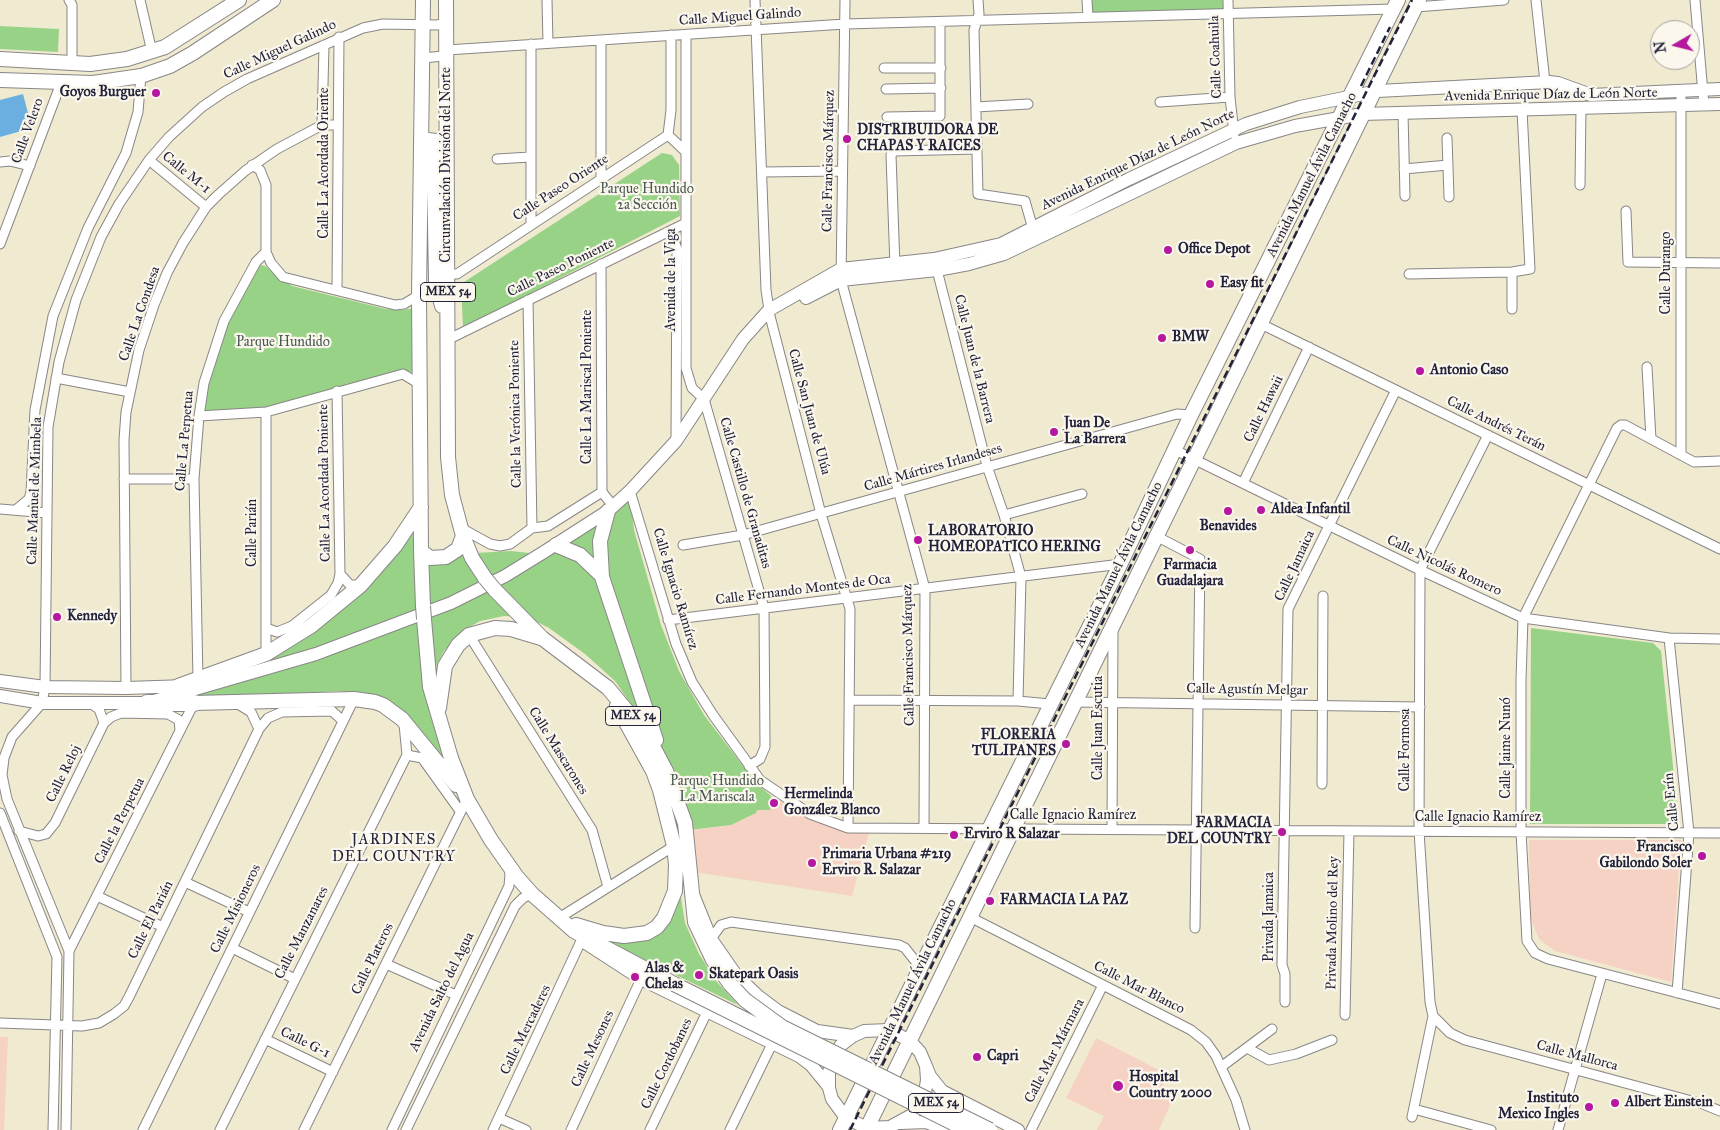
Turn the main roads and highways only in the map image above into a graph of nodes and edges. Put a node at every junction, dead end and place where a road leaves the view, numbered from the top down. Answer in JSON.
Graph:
{"nodes":[{"id":1,"x":239,"y":0,"type":"edge"},
{"id":2,"x":273,"y":0,"type":"edge"},
{"id":3,"x":423,"y":0,"type":"edge"},
{"id":4,"x":446,"y":0,"type":"edge"},
{"id":5,"x":1396,"y":4,"type":"edge"},
{"id":6,"x":1417,"y":4,"type":"edge"},
{"id":7,"x":0,"y":59,"type":"edge"},
{"id":8,"x":0,"y":80,"type":"edge"},
{"id":9,"x":1720,"y":89,"type":"edge"},
{"id":10,"x":1375,"y":91,"type":"junction"},
{"id":11,"x":1352,"y":96,"type":"junction"},
{"id":12,"x":1720,"y":104,"type":"edge"},
{"id":13,"x":1362,"y":114,"type":"junction"},
{"id":14,"x":1340,"y":117,"type":"junction"},
{"id":15,"x":421,"y":163,"type":"junction"},
{"id":16,"x":935,"y":265,"type":"junction"},
{"id":17,"x":449,"y":339,"type":"junction"},
{"id":18,"x":421,"y":506,"type":"junction"},
{"id":19,"x":610,"y":509,"type":"junction"},
{"id":20,"x":462,"y":532,"type":"junction"},
{"id":21,"x":556,"y":545,"type":"junction"},
{"id":22,"x":420,"y":551,"type":"junction"},
{"id":23,"x":602,"y":577,"type":"junction"},
{"id":24,"x":542,"y":638,"type":"junction"},
{"id":25,"x":0,"y":681,"type":"edge"},
{"id":26,"x":202,"y":683,"type":"junction"},
{"id":27,"x":178,"y":686,"type":"joint"},
{"id":28,"x":608,"y":688,"type":"junction"},
{"id":29,"x":0,"y":696,"type":"edge"},
{"id":30,"x":148,"y":703,"type":"junction"},
{"id":31,"x":194,"y":703,"type":"joint"},
{"id":32,"x":439,"y":721,"type":"junction"},
{"id":33,"x":661,"y":760,"type":"junction"},
{"id":34,"x":464,"y":805,"type":"junction"},
{"id":35,"x":692,"y":891,"type":"junction"},
{"id":36,"x":559,"y":918,"type":"junction"},
{"id":37,"x":578,"y":936,"type":"junction"},
{"id":38,"x":889,"y":1030,"type":"junction"},
{"id":39,"x":826,"y":1034,"type":"junction"},
{"id":40,"x":853,"y":1036,"type":"junction"},
{"id":41,"x":910,"y":1041,"type":"junction"},
{"id":42,"x":808,"y":1063,"type":"junction"},
{"id":43,"x":926,"y":1066,"type":"junction"},
{"id":44,"x":829,"y":1088,"type":"junction"},
{"id":45,"x":970,"y":1107,"type":"junction"},
{"id":46,"x":901,"y":1123,"type":"junction"},
{"id":47,"x":843,"y":1124,"type":"edge"},
{"id":48,"x":866,"y":1129,"type":"edge"},
{"id":49,"x":947,"y":1130,"type":"edge"},
{"id":50,"x":951,"y":1130,"type":"edge"},
{"id":51,"x":967,"y":1130,"type":"edge"},
{"id":52,"x":990,"y":1130,"type":"edge"},
{"id":53,"x":1018,"y":1130,"type":"edge"}],
"edges":[{"from":1,"to":7,"type":"main road"},
{"from":2,"to":8,"type":"main road"},
{"from":3,"to":15,"type":"main road","name":"Circunvalación División del Norte","number":"MEX 54"},
{"from":4,"to":17,"type":"main road","name":"Circunvalación División del Norte","number":"MEX 54"},
{"from":5,"to":11,"type":"main road","name":"Avenida Manuel Ávila Camacho"},
{"from":6,"to":10,"type":"main road","name":"Avenida Manuel Ávila Camacho"},
{"from":9,"to":10,"type":"main road","name":"Avenida Enrique Díaz de León Norte"},
{"from":10,"to":11,"type":"main road","name":"Avenida Enrique Díaz de León Norte"},
{"from":10,"to":13,"type":"main road","name":"Avenida Manuel Ávila Camacho"},
{"from":11,"to":14,"type":"main road","name":"Avenida Manuel Ávila Camacho"},
{"from":11,"to":16,"type":"main road","name":"Avenida Enrique Díaz de León Norte"},
{"from":12,"to":13,"type":"main road","name":"Avenida Enrique Díaz de León Norte"},
{"from":13,"to":14,"type":"main road","name":"Avenida Enrique Díaz de León Norte"},
{"from":13,"to":41,"type":"main road","name":"Avenida Manuel Ávila Camacho"},
{"from":14,"to":16,"type":"main road","name":"Avenida Enrique Díaz de León Norte"},
{"from":14,"to":38,"type":"main road","name":"Avenida Manuel Ávila Camacho"},
{"from":15,"to":17,"type":"main road"},
{"from":15,"to":18,"type":"main road","name":"Circunvalación División del Norte","number":"MEX 54"},
{"from":16,"to":19,"type":"main road","name":"Avenida Enrique Díaz de León Norte"},
{"from":17,"to":20,"type":"main road","name":"Circunvalación División del Norte","number":"MEX 54"},
{"from":18,"to":22,"type":"main road","name":"Circunvalación División del Norte","number":"MEX 54"},
{"from":18,"to":26,"type":"main road"},
{"from":19,"to":21,"type":"main road","name":"Avenida Enrique Díaz de León Norte"},
{"from":19,"to":23,"type":"main road"},
{"from":20,"to":22,"type":"main road"},
{"from":20,"to":24,"type":"main road","name":"Circunvalación División del Norte","number":"MEX 54","bridge":true},
{"from":21,"to":23,"type":"main road"},
{"from":21,"to":26,"type":"main road","name":"Avenida Enrique Díaz de León Norte"},
{"from":22,"to":32,"type":"main road","name":"Circunvalación División del Norte","number":"MEX 54"},
{"from":23,"to":33,"type":"main road"},
{"from":24,"to":28,"type":"main road","name":"Circunvalación División del Norte","number":"MEX 54"},
{"from":24,"to":32,"type":"main road"},
{"from":25,"to":27,"type":"main road"},
{"from":26,"to":27,"type":"main road"},
{"from":26,"to":30,"type":"main road","name":"Avenida Enrique Díaz de León Norte"},
{"from":28,"to":33,"type":"main road","name":"Circunvalación División del Norte","number":"MEX 54"},
{"from":28,"to":36,"type":"main road"},
{"from":29,"to":30,"type":"main road","name":"Avenida Enrique Díaz de León Norte"},
{"from":30,"to":31,"type":"highway"},
{"from":31,"to":34,"type":"main road"},
{"from":32,"to":34,"type":"main road","name":"Circunvalación División del Norte","number":"MEX 54"},
{"from":33,"to":35,"type":"main road","name":"Circunvalación División del Norte","number":"MEX 54"},
{"from":34,"to":36,"type":"main road","name":"Circunvalación División del Norte","number":"MEX 54"},
{"from":35,"to":39,"type":"main road","number":"MEX 54"},
{"from":35,"to":52,"type":"main road","name":"Circunvalación División del Norte","number":"MEX 54","bridge":true},
{"from":36,"to":37,"type":"main road","name":"Circunvalación División del Norte","number":"MEX 54"},
{"from":37,"to":42,"type":"main road","number":"MEX 54"},
{"from":37,"to":51,"type":"main road","name":"Circunvalación División del Norte","number":"MEX 54","bridge":true},
{"from":38,"to":40,"type":"main road"},
{"from":38,"to":41,"type":"main road"},
{"from":38,"to":47,"type":"main road","name":"Avenida Manuel Ávila Camacho"},
{"from":39,"to":40,"type":"main road","number":"MEX 54"},
{"from":39,"to":42,"type":"main road"},
{"from":40,"to":44,"type":"main road"},
{"from":41,"to":43,"type":"main road"},
{"from":41,"to":48,"type":"main road","name":"Avenida Manuel Ávila Camacho"},
{"from":42,"to":44,"type":"main road","number":"MEX 54"},
{"from":43,"to":45,"type":"main road"},
{"from":43,"to":46,"type":"main road"},
{"from":44,"to":47,"type":"main road"},
{"from":45,"to":50,"type":"main road"},
{"from":45,"to":53,"type":"main road"},
{"from":46,"to":48,"type":"main road"},
{"from":46,"to":49,"type":"main road"},
{"from":47,"to":48,"type":"main road"}]}
